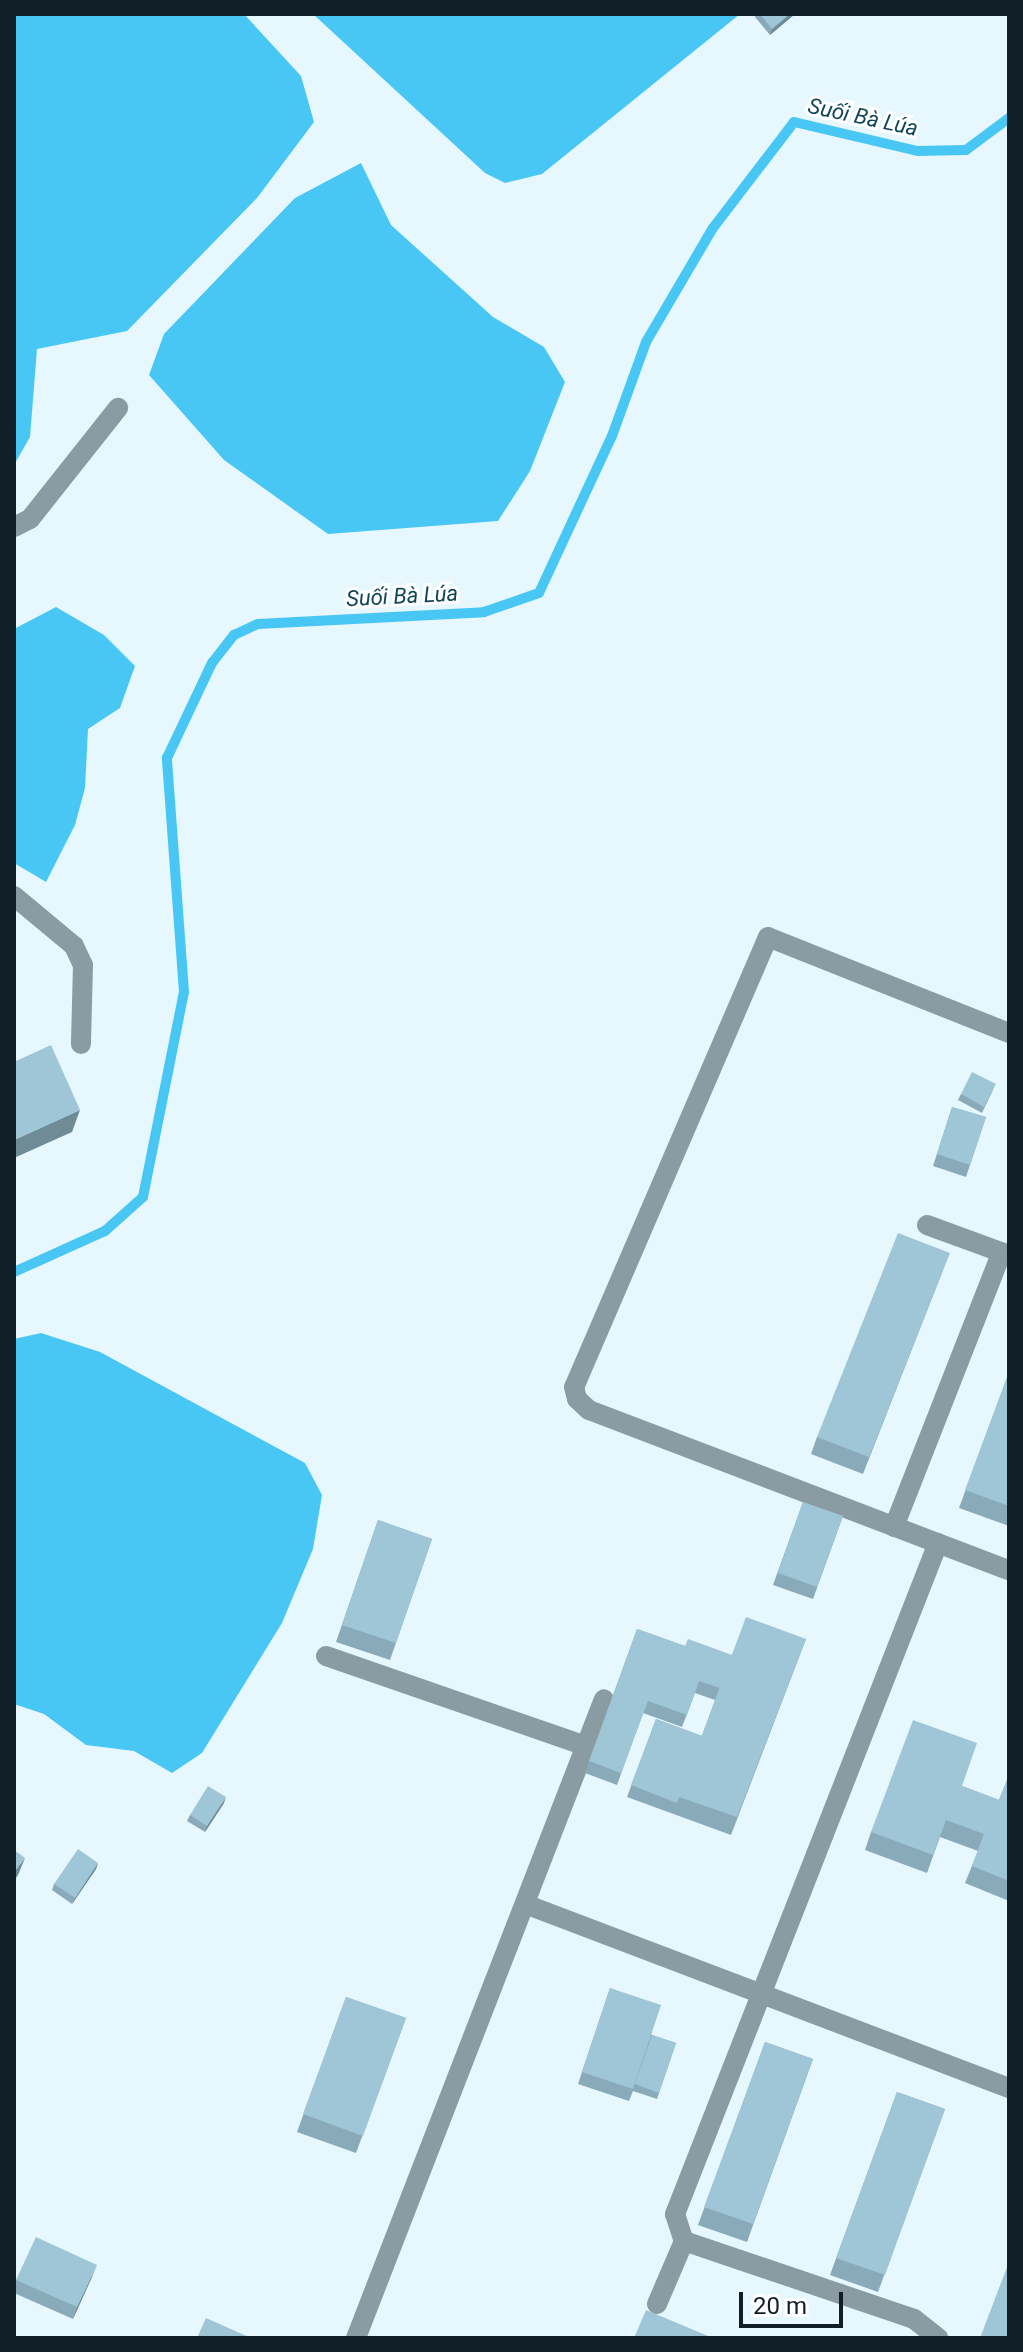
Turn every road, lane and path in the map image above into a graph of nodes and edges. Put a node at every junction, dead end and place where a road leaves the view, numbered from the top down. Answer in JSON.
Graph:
{"nodes":[{"id":1,"x":118,"y":408,"type":"dead end"},
{"id":2,"x":14,"y":527,"type":"edge"},
{"id":3,"x":14,"y":896,"type":"edge"},
{"id":4,"x":1009,"y":1033,"type":"edge"},
{"id":5,"x":81,"y":1044,"type":"dead end"},
{"id":6,"x":927,"y":1225,"type":"dead end"},
{"id":7,"x":1006,"y":1253,"type":"edge"},
{"id":8,"x":894,"y":1527,"type":"junction"},
{"id":9,"x":938,"y":1543,"type":"junction"},
{"id":10,"x":1009,"y":1570,"type":"edge"},
{"id":11,"x":326,"y":1656,"type":"dead end"},
{"id":12,"x":604,"y":1699,"type":"dead end"},
{"id":13,"x":586,"y":1746,"type":"junction"},
{"id":14,"x":525,"y":1904,"type":"junction"},
{"id":15,"x":761,"y":1994,"type":"junction"},
{"id":16,"x":1009,"y":2088,"type":"edge"},
{"id":17,"x":684,"y":2241,"type":"junction"},
{"id":18,"x":657,"y":2304,"type":"dead end"},
{"id":19,"x":356,"y":2338,"type":"edge"},
{"id":20,"x":938,"y":2338,"type":"edge"}],
"edges":[{"from":1,"to":2,"type":"street"},
{"from":3,"to":5,"type":"street"},
{"from":4,"to":8,"type":"street"},
{"from":6,"to":7,"type":"street"},
{"from":7,"to":8,"type":"street"},
{"from":8,"to":9,"type":"street"},
{"from":9,"to":10,"type":"street"},
{"from":9,"to":15,"type":"street"},
{"from":11,"to":13,"type":"street"},
{"from":12,"to":13,"type":"street"},
{"from":13,"to":14,"type":"street"},
{"from":14,"to":15,"type":"street"},
{"from":14,"to":19,"type":"street"},
{"from":15,"to":16,"type":"street"},
{"from":15,"to":17,"type":"street"},
{"from":17,"to":18,"type":"street"},
{"from":17,"to":20,"type":"street"}]}
